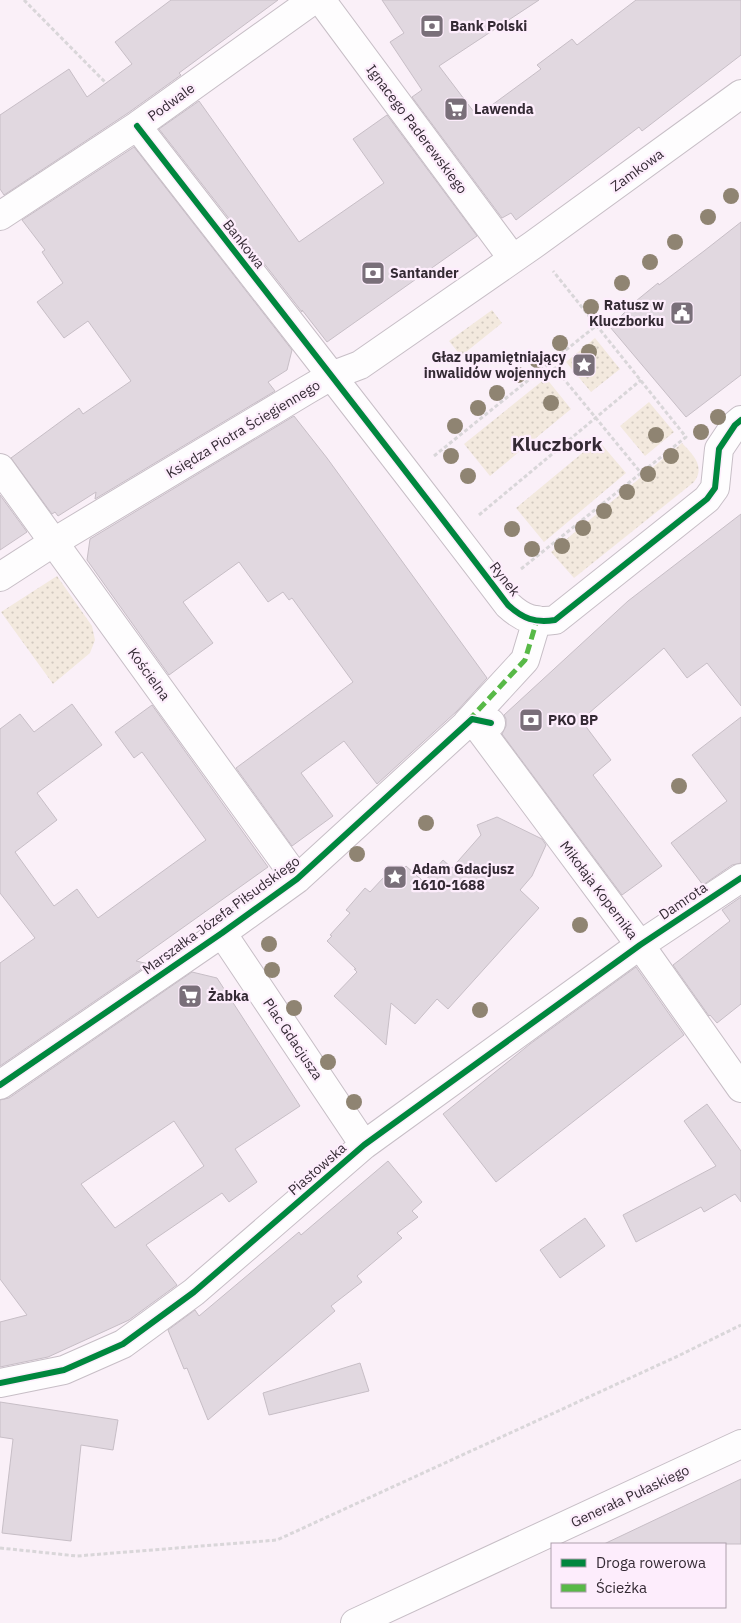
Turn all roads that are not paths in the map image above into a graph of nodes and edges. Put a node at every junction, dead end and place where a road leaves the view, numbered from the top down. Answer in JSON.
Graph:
{"nodes":[{"id":1,"x":313,"y":0,"type":"edge"},
{"id":2,"x":321,"y":0,"type":"edge"},
{"id":3,"x":741,"y":94,"type":"edge"},
{"id":4,"x":137,"y":126,"type":"junction"},
{"id":5,"x":0,"y":216,"type":"edge"},
{"id":6,"x":523,"y":252,"type":"junction"},
{"id":7,"x":331,"y":376,"type":"junction"},
{"id":8,"x":741,"y":420,"type":"edge"},
{"id":9,"x":0,"y":468,"type":"edge"},
{"id":10,"x":54,"y":542,"type":"junction"},
{"id":11,"x":0,"y":577,"type":"edge"},
{"id":12,"x":537,"y":620,"type":"junction"},
{"id":13,"x":476,"y":721,"type":"junction"},
{"id":14,"x":741,"y":878,"type":"edge"},
{"id":15,"x":297,"y":879,"type":"junction"},
{"id":16,"x":222,"y":933,"type":"junction"},
{"id":17,"x":640,"y":945,"type":"junction"},
{"id":18,"x":0,"y":1085,"type":"edge"},
{"id":19,"x":741,"y":1088,"type":"edge"},
{"id":20,"x":364,"y":1145,"type":"junction"},
{"id":21,"x":0,"y":1383,"type":"edge"},
{"id":22,"x":741,"y":1444,"type":"edge"},
{"id":23,"x":355,"y":1623,"type":"edge"}],
"edges":[{"from":1,"to":4,"type":"street","name":"Podwale"},
{"from":2,"to":6,"type":"street","name":"Ignacego Paderewskiego"},
{"from":3,"to":6,"type":"street","name":"Zamkowa"},
{"from":4,"to":5,"type":"street","name":"Podwale"},
{"from":4,"to":7,"type":"street","name":"Bankowa"},
{"from":6,"to":7,"type":"street","name":"Księdza Piotra Ściegiennego"},
{"from":7,"to":10,"type":"street","name":"Księdza Piotra Ściegiennego"},
{"from":7,"to":12,"type":"street","name":"Rynek"},
{"from":8,"to":12,"type":"street"},
{"from":9,"to":10,"type":"street","name":"Kościelna"},
{"from":10,"to":11,"type":"street","name":"Księdza Piotra Ściegiennego"},
{"from":10,"to":15,"type":"street","name":"Kościelna"},
{"from":12,"to":13,"type":"street","name":"Marszałka Józefa Piłsudskiego"},
{"from":13,"to":15,"type":"street","name":"Marszałka Józefa Piłsudskiego"},
{"from":13,"to":17,"type":"street","name":"Mikołaja Kopernika"},
{"from":14,"to":17,"type":"street","name":"Damrota"},
{"from":15,"to":16,"type":"street","name":"Marszałka Józefa Piłsudskiego"},
{"from":16,"to":18,"type":"street","name":"Marszałka Józefa Piłsudskiego"},
{"from":16,"to":20,"type":"street","name":"Plac Gdacjusza"},
{"from":17,"to":19,"type":"street","name":"Mikołaja Kopernika"},
{"from":17,"to":20,"type":"street","name":"Piastowska"},
{"from":20,"to":21,"type":"street","name":"Piastowska"},
{"from":22,"to":23,"type":"street","name":"Generała Pułaskiego"}]}
